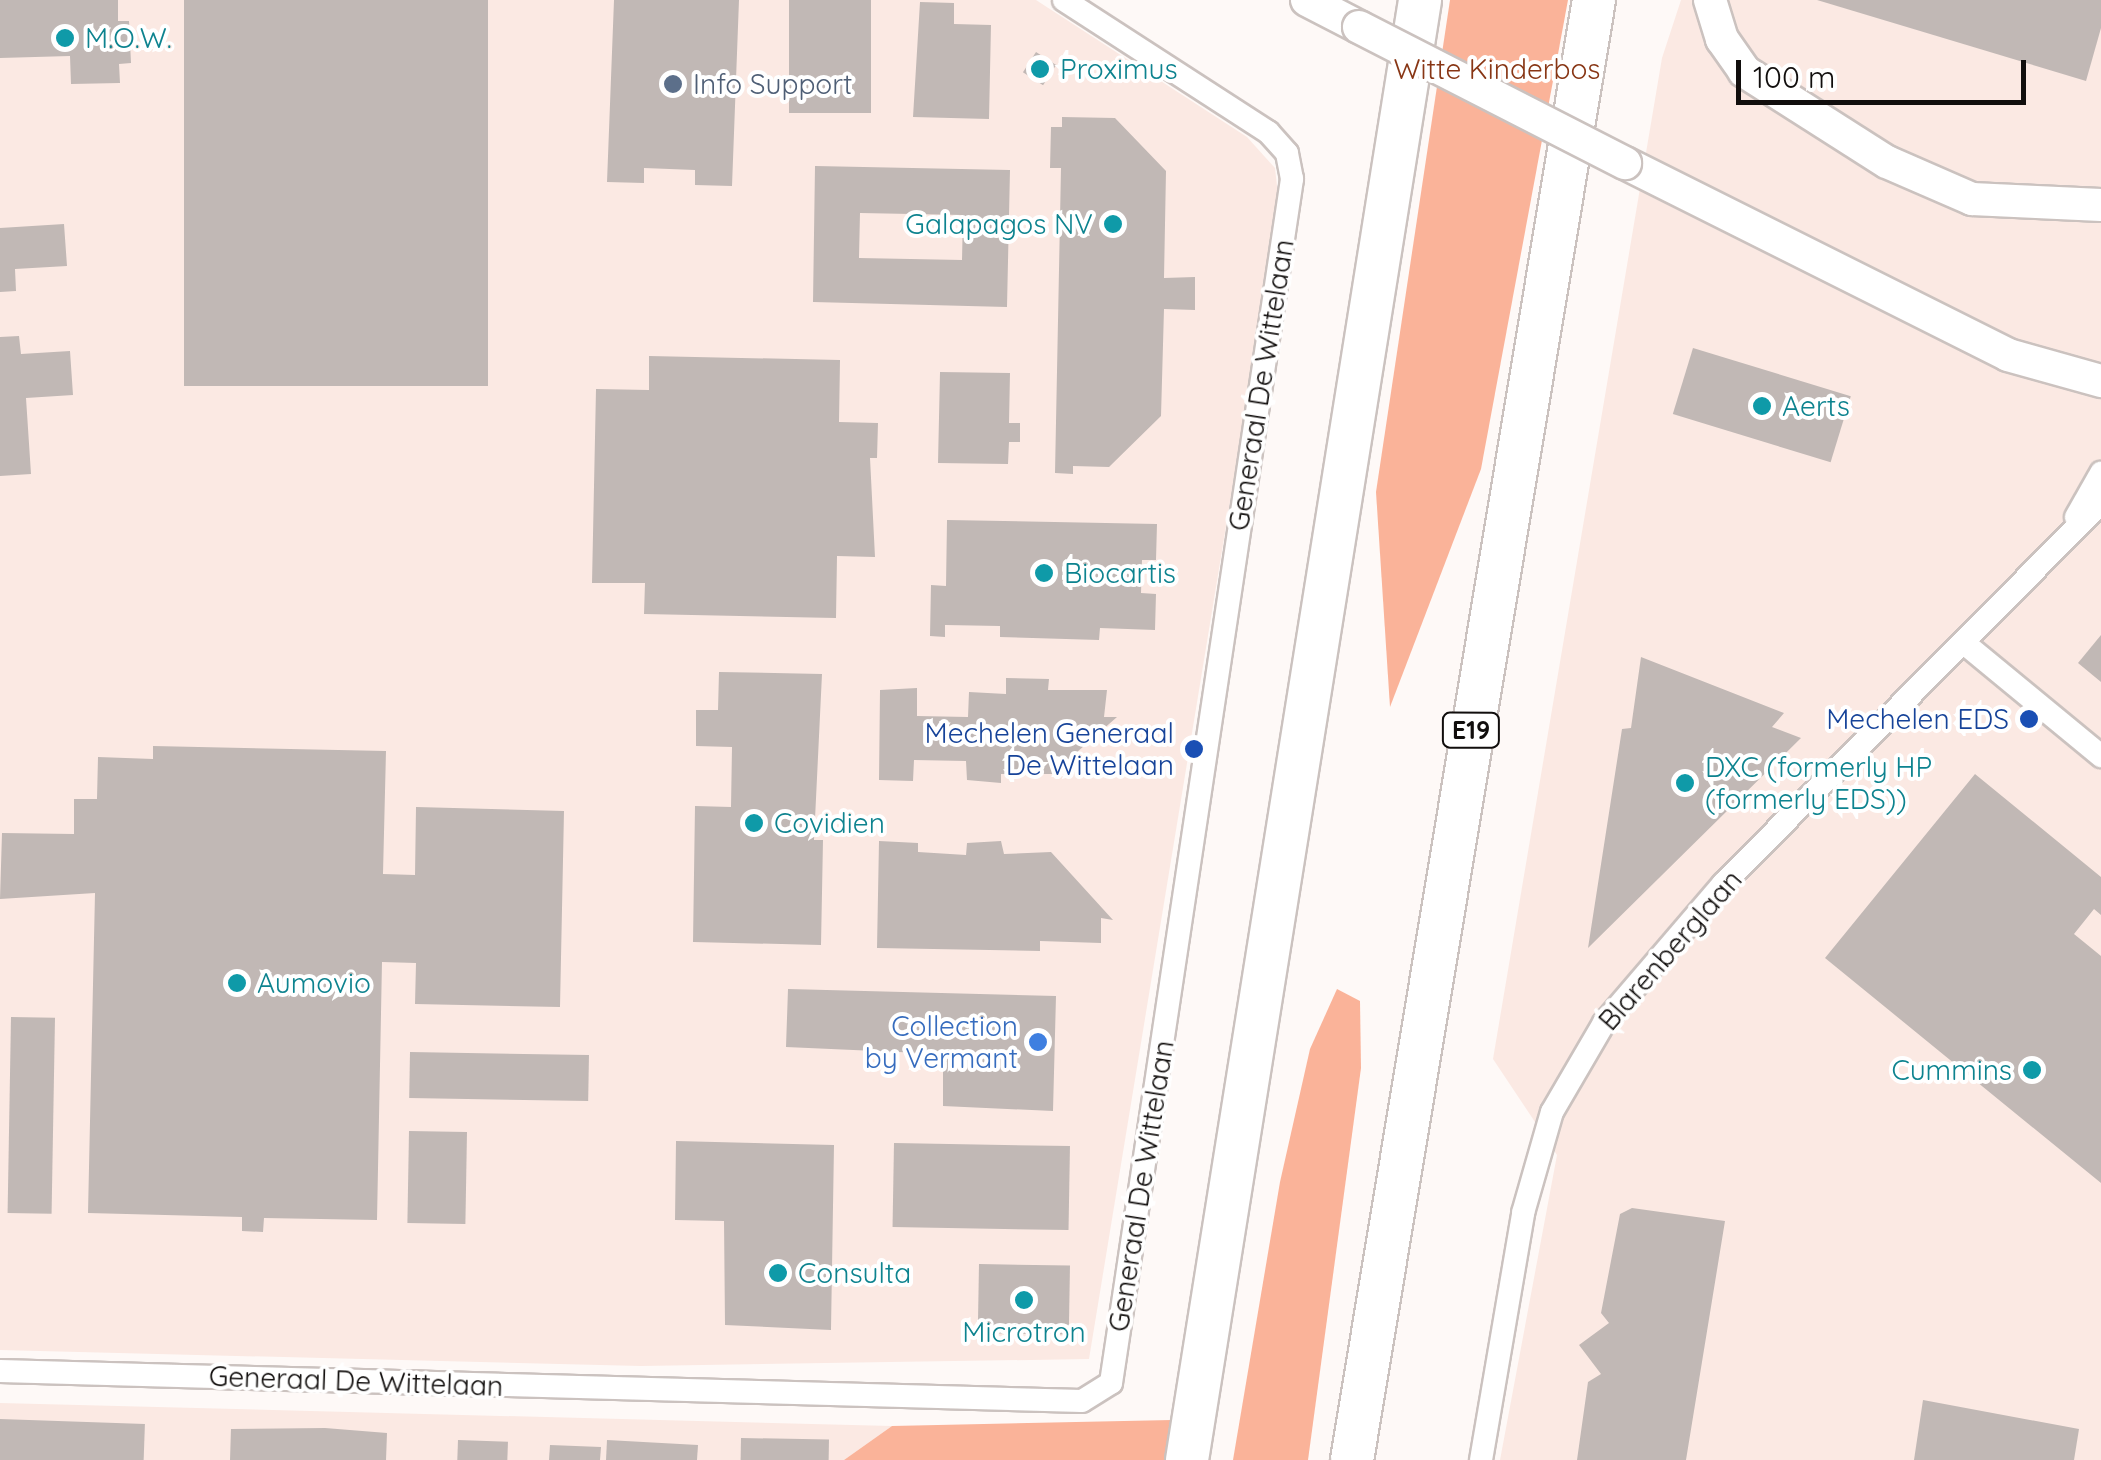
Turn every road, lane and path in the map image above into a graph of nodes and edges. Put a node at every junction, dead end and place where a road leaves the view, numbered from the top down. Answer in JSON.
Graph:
{"nodes":[{"id":1,"x":1064,"y":0,"type":"edge"},
{"id":2,"x":1307,"y":0,"type":"edge"},
{"id":3,"x":1420,"y":0,"type":"edge"},
{"id":4,"x":1594,"y":0,"type":"edge"},
{"id":5,"x":1710,"y":0,"type":"edge"},
{"id":6,"x":2101,"y":205,"type":"edge"},
{"id":7,"x":1970,"y":336,"type":"junction"},
{"id":8,"x":2101,"y":358,"type":"edge"},
{"id":9,"x":2101,"y":381,"type":"edge"},
{"id":10,"x":2101,"y":472,"type":"edge"},
{"id":11,"x":2101,"y":503,"type":"edge"},
{"id":12,"x":2056,"y":550,"type":"junction"},
{"id":13,"x":1964,"y":644,"type":"junction"},
{"id":14,"x":2101,"y":756,"type":"edge"},
{"id":15,"x":0,"y":1371,"type":"edge"},
{"id":16,"x":1187,"y":1460,"type":"edge"},
{"id":17,"x":1352,"y":1460,"type":"edge"},
{"id":18,"x":1481,"y":1460,"type":"edge"}],
"edges":[{"from":1,"to":15,"type":"street","name":"Generaal De Wittelaan"},
{"from":2,"to":7,"type":"street","bridge":true},
{"from":3,"to":16,"type":"highway"},
{"from":4,"to":17,"type":"highway","number":"E19"},
{"from":5,"to":6,"type":"street"},
{"from":7,"to":8,"type":"street"},
{"from":7,"to":9,"type":"street"},
{"from":10,"to":12,"type":"street","name":"Blarenberglaan"},
{"from":11,"to":12,"type":"street","name":"Blarenberglaan"},
{"from":12,"to":13,"type":"street","name":"Blarenberglaan"},
{"from":13,"to":14,"type":"street"},
{"from":13,"to":18,"type":"street","name":"Blarenberglaan"}]}
